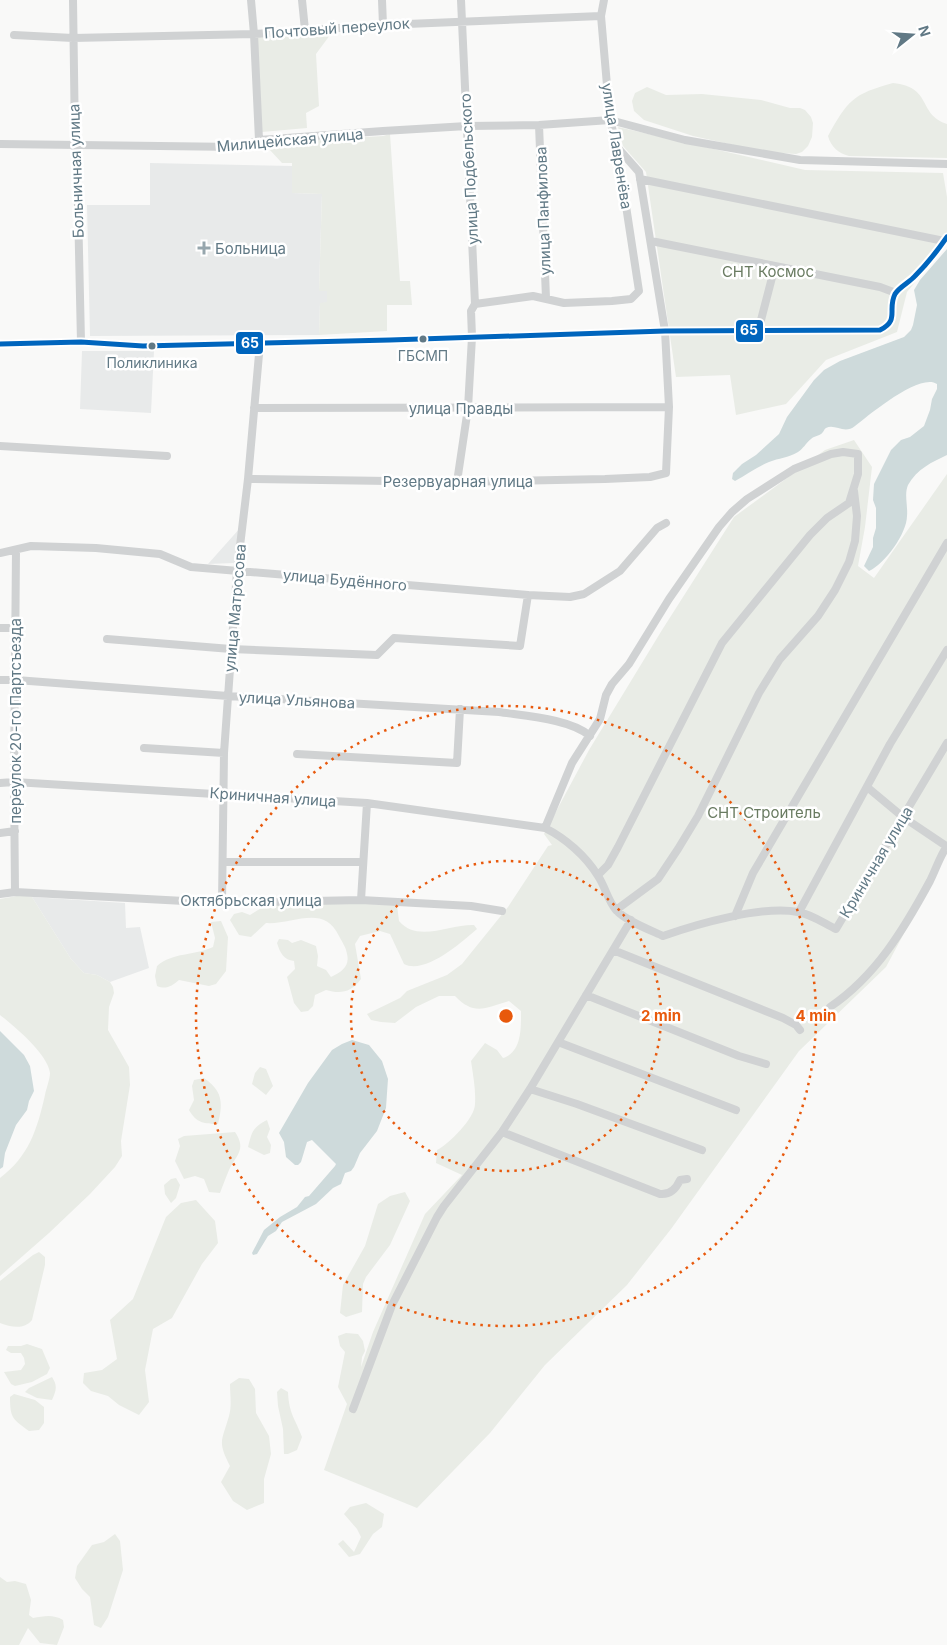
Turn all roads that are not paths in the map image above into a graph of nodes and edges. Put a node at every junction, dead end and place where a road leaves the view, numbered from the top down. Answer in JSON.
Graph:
{"nodes":[{"id":1,"x":73,"y":0,"type":"edge"},
{"id":2,"x":251,"y":0,"type":"edge"},
{"id":3,"x":302,"y":0,"type":"edge"},
{"id":4,"x":382,"y":0,"type":"edge"},
{"id":5,"x":461,"y":0,"type":"edge"},
{"id":6,"x":604,"y":0,"type":"edge"},
{"id":7,"x":601,"y":16,"type":"junction"},
{"id":8,"x":462,"y":21,"type":"junction"},
{"id":9,"x":383,"y":24,"type":"junction"},
{"id":10,"x":305,"y":30,"type":"junction"},
{"id":11,"x":254,"y":34,"type":"junction"},
{"id":12,"x":14,"y":35,"type":"dead end"},
{"id":13,"x":73,"y":38,"type":"junction"},
{"id":14,"x":610,"y":120,"type":"junction"},
{"id":15,"x":539,"y":125,"type":"junction"},
{"id":16,"x":467,"y":126,"type":"junction"},
{"id":17,"x":259,"y":140,"type":"junction"},
{"id":18,"x":0,"y":144,"type":"edge"},
{"id":19,"x":75,"y":146,"type":"junction"},
{"id":20,"x":617,"y":148,"type":"junction"},
{"id":21,"x":947,"y":164,"type":"edge"},
{"id":22,"x":640,"y":179,"type":"junction"},
{"id":23,"x":945,"y":239,"type":"edge"},
{"id":24,"x":651,"y":241,"type":"junction"},
{"id":25,"x":775,"y":266,"type":"junction"},
{"id":26,"x":896,"y":293,"type":"junction"},
{"id":27,"x":546,"y":298,"type":"junction"},
{"id":28,"x":475,"y":304,"type":"junction"},
{"id":29,"x":666,"y":331,"type":"junction"},
{"id":30,"x":761,"y":332,"type":"junction"},
{"id":31,"x":472,"y":337,"type":"junction"},
{"id":32,"x":82,"y":342,"type":"junction"},
{"id":33,"x":260,"y":343,"type":"junction"},
{"id":34,"x":0,"y":344,"type":"edge"},
{"id":35,"x":669,"y":407,"type":"junction"},
{"id":36,"x":254,"y":408,"type":"junction"},
{"id":37,"x":468,"y":408,"type":"junction"},
{"id":38,"x":0,"y":446,"type":"edge"},
{"id":39,"x":168,"y":456,"type":"dead end"},
{"id":40,"x":248,"y":479,"type":"junction"},
{"id":41,"x":458,"y":482,"type":"junction"},
{"id":42,"x":854,"y":491,"type":"junction"},
{"id":43,"x":666,"y":523,"type":"dead end"},
{"id":44,"x":947,"y":543,"type":"edge"},
{"id":45,"x":16,"y":550,"type":"junction"},
{"id":46,"x":0,"y":553,"type":"edge"},
{"id":47,"x":237,"y":571,"type":"junction"},
{"id":48,"x":528,"y":595,"type":"junction"},
{"id":49,"x":0,"y":628,"type":"edge"},
{"id":50,"x":16,"y":628,"type":"junction"},
{"id":51,"x":108,"y":639,"type":"dead end"},
{"id":52,"x":231,"y":649,"type":"junction"},
{"id":53,"x":947,"y":650,"type":"edge"},
{"id":54,"x":0,"y":680,"type":"edge"},
{"id":55,"x":16,"y":680,"type":"junction"},
{"id":56,"x":228,"y":696,"type":"junction"},
{"id":57,"x":460,"y":710,"type":"junction"},
{"id":58,"x":590,"y":736,"type":"junction"},
{"id":59,"x":947,"y":742,"type":"edge"},
{"id":60,"x":144,"y":748,"type":"dead end"},
{"id":61,"x":224,"y":753,"type":"junction"},
{"id":62,"x":297,"y":754,"type":"dead end"},
{"id":63,"x":0,"y":782,"type":"edge"},
{"id":64,"x":14,"y":782,"type":"junction"},
{"id":65,"x":867,"y":786,"type":"junction"},
{"id":66,"x":224,"y":793,"type":"junction"},
{"id":67,"x":366,"y":803,"type":"junction"},
{"id":68,"x":903,"y":817,"type":"junction"},
{"id":69,"x":545,"y":828,"type":"junction"},
{"id":70,"x":15,"y":832,"type":"junction"},
{"id":71,"x":0,"y":833,"type":"edge"},
{"id":72,"x":947,"y":846,"type":"edge"},
{"id":73,"x":223,"y":862,"type":"junction"},
{"id":74,"x":362,"y":862,"type":"junction"},
{"id":75,"x":598,"y":875,"type":"junction"},
{"id":76,"x":15,"y":892,"type":"junction"},
{"id":77,"x":0,"y":894,"type":"edge"},
{"id":78,"x":361,"y":900,"type":"junction"},
{"id":79,"x":222,"y":903,"type":"junction"},
{"id":80,"x":616,"y":910,"type":"junction"},
{"id":81,"x":502,"y":911,"type":"dead end"},
{"id":82,"x":799,"y":912,"type":"junction"},
{"id":83,"x":736,"y":916,"type":"junction"},
{"id":84,"x":631,"y":920,"type":"junction"},
{"id":85,"x":613,"y":950,"type":"junction"},
{"id":86,"x":586,"y":996,"type":"junction"},
{"id":87,"x":830,"y":1007,"type":"dead end"},
{"id":88,"x":800,"y":1030,"type":"dead end"},
{"id":89,"x":558,"y":1042,"type":"junction"},
{"id":90,"x":766,"y":1064,"type":"dead end"},
{"id":91,"x":530,"y":1089,"type":"junction"},
{"id":92,"x":736,"y":1110,"type":"dead end"},
{"id":93,"x":502,"y":1132,"type":"junction"},
{"id":94,"x":702,"y":1150,"type":"dead end"},
{"id":95,"x":687,"y":1179,"type":"dead end"},
{"id":96,"x":353,"y":1409,"type":"dead end"}],
"edges":[{"from":1,"to":13,"type":"street","name":"Больничная улица"},
{"from":2,"to":11,"type":"street"},
{"from":3,"to":10,"type":"street"},
{"from":4,"to":9,"type":"street"},
{"from":5,"to":8,"type":"street","name":"улица Подбельского"},
{"from":6,"to":7,"type":"street","name":"улица Лавренёва"},
{"from":7,"to":8,"type":"street","name":"Почтовый переулок"},
{"from":7,"to":14,"type":"street","name":"улица Лавренёва"},
{"from":8,"to":9,"type":"street","name":"Почтовый переулок"},
{"from":8,"to":16,"type":"street","name":"улица Подбельского"},
{"from":9,"to":10,"type":"street","name":"Почтовый переулок"},
{"from":10,"to":11,"type":"street","name":"Почтовый переулок"},
{"from":11,"to":13,"type":"street","name":"Почтовый переулок"},
{"from":11,"to":17,"type":"street"},
{"from":12,"to":13,"type":"street","name":"Почтовый переулок"},
{"from":13,"to":19,"type":"street","name":"Больничная улица"},
{"from":14,"to":15,"type":"street","name":"Милицейская улица"},
{"from":14,"to":20,"type":"street","name":"улица Лавренёва"},
{"from":14,"to":21,"type":"street","name":"Милицейская улица"},
{"from":15,"to":16,"type":"street","name":"Милицейская улица"},
{"from":15,"to":27,"type":"street","name":"улица Панфилова"},
{"from":16,"to":17,"type":"street","name":"Милицейская улица"},
{"from":16,"to":28,"type":"street","name":"улица Подбельского"},
{"from":17,"to":19,"type":"street","name":"Милицейская улица"},
{"from":18,"to":19,"type":"street","name":"Милицейская улица"},
{"from":19,"to":32,"type":"street","name":"Больничная улица"},
{"from":20,"to":22,"type":"street"},
{"from":20,"to":27,"type":"street","name":"улица Лавренёва"},
{"from":22,"to":23,"type":"street"},
{"from":22,"to":24,"type":"street"},
{"from":23,"to":26,"type":"street"},
{"from":24,"to":25,"type":"street"},
{"from":24,"to":29,"type":"street"},
{"from":25,"to":26,"type":"street"},
{"from":25,"to":30,"type":"street"},
{"from":26,"to":30,"type":"street"},
{"from":27,"to":28,"type":"street"},
{"from":28,"to":31,"type":"street","name":"улица Подбельского"},
{"from":29,"to":30,"type":"street"},
{"from":29,"to":31,"type":"street"},
{"from":29,"to":35,"type":"street"},
{"from":31,"to":33,"type":"street"},
{"from":31,"to":37,"type":"street","name":"улица Подбельского"},
{"from":32,"to":33,"type":"street"},
{"from":32,"to":34,"type":"street"},
{"from":33,"to":36,"type":"street","name":"улица Матросова"},
{"from":35,"to":37,"type":"street","name":"улица Правды"},
{"from":35,"to":41,"type":"street","name":"Резервуарная улица"},
{"from":36,"to":37,"type":"street","name":"улица Правды"},
{"from":36,"to":40,"type":"street","name":"улица Матросова"},
{"from":37,"to":41,"type":"street","name":"улица Подбельского"},
{"from":38,"to":39,"type":"street"},
{"from":40,"to":41,"type":"street","name":"Резервуарная улица"},
{"from":40,"to":47,"type":"street","name":"улица Матросова"},
{"from":42,"to":58,"type":"street"},
{"from":42,"to":75,"type":"street"},
{"from":42,"to":80,"type":"street"},
{"from":43,"to":48,"type":"street","name":"улица Будённого"},
{"from":44,"to":83,"type":"street"},
{"from":45,"to":46,"type":"street","name":"улица Будённого"},
{"from":45,"to":47,"type":"street","name":"улица Будённого"},
{"from":45,"to":50,"type":"street","name":"переулок 20-го Партсъезда"},
{"from":47,"to":48,"type":"street","name":"улица Будённого"},
{"from":47,"to":52,"type":"street","name":"улица Матросова"},
{"from":48,"to":52,"type":"street"},
{"from":49,"to":50,"type":"street"},
{"from":50,"to":55,"type":"street","name":"переулок 20-го Партсъезда"},
{"from":51,"to":52,"type":"street"},
{"from":52,"to":56,"type":"street","name":"улица Матросова"},
{"from":53,"to":65,"type":"street"},
{"from":54,"to":55,"type":"street","name":"улица Ульянова"},
{"from":55,"to":56,"type":"street","name":"улица Ульянова"},
{"from":55,"to":64,"type":"street","name":"переулок 20-го Партсъезда"},
{"from":56,"to":57,"type":"street","name":"улица Ульянова"},
{"from":56,"to":61,"type":"street","name":"улица Матросова"},
{"from":57,"to":58,"type":"street","name":"улица Ульянова"},
{"from":57,"to":62,"type":"street"},
{"from":58,"to":69,"type":"street"},
{"from":59,"to":68,"type":"street","name":"Криничная улица"},
{"from":60,"to":61,"type":"street"},
{"from":61,"to":66,"type":"street","name":"улица Матросова"},
{"from":63,"to":64,"type":"street","name":"Криничная улица"},
{"from":64,"to":66,"type":"street","name":"Криничная улица"},
{"from":64,"to":70,"type":"street","name":"переулок 20-го Партсъезда"},
{"from":65,"to":68,"type":"street"},
{"from":65,"to":82,"type":"street"},
{"from":66,"to":67,"type":"street","name":"Криничная улица"},
{"from":66,"to":73,"type":"street","name":"улица Матросова"},
{"from":67,"to":69,"type":"street","name":"Криничная улица"},
{"from":67,"to":74,"type":"street"},
{"from":68,"to":72,"type":"street"},
{"from":68,"to":82,"type":"street","name":"Криничная улица"},
{"from":69,"to":75,"type":"street"},
{"from":70,"to":71,"type":"street"},
{"from":70,"to":76,"type":"street","name":"переулок 20-го Партсъезда"},
{"from":72,"to":87,"type":"street"},
{"from":73,"to":74,"type":"street"},
{"from":73,"to":79,"type":"street","name":"улица Матросова"},
{"from":74,"to":78,"type":"street"},
{"from":75,"to":80,"type":"street"},
{"from":76,"to":77,"type":"street","name":"Октябрьская улица"},
{"from":76,"to":79,"type":"street","name":"Октябрьская улица"},
{"from":78,"to":79,"type":"street","name":"Октябрьская улица"},
{"from":78,"to":81,"type":"street","name":"Октябрьская улица"},
{"from":80,"to":84,"type":"street"},
{"from":82,"to":83,"type":"street","name":"Криничная улица"},
{"from":83,"to":84,"type":"street","name":"Криничная улица"},
{"from":84,"to":85,"type":"street"},
{"from":85,"to":86,"type":"street"},
{"from":85,"to":88,"type":"street"},
{"from":86,"to":89,"type":"street"},
{"from":86,"to":90,"type":"street"},
{"from":89,"to":91,"type":"street"},
{"from":89,"to":92,"type":"street"},
{"from":91,"to":93,"type":"street"},
{"from":91,"to":94,"type":"street"},
{"from":93,"to":95,"type":"street"},
{"from":93,"to":96,"type":"street"}]}
